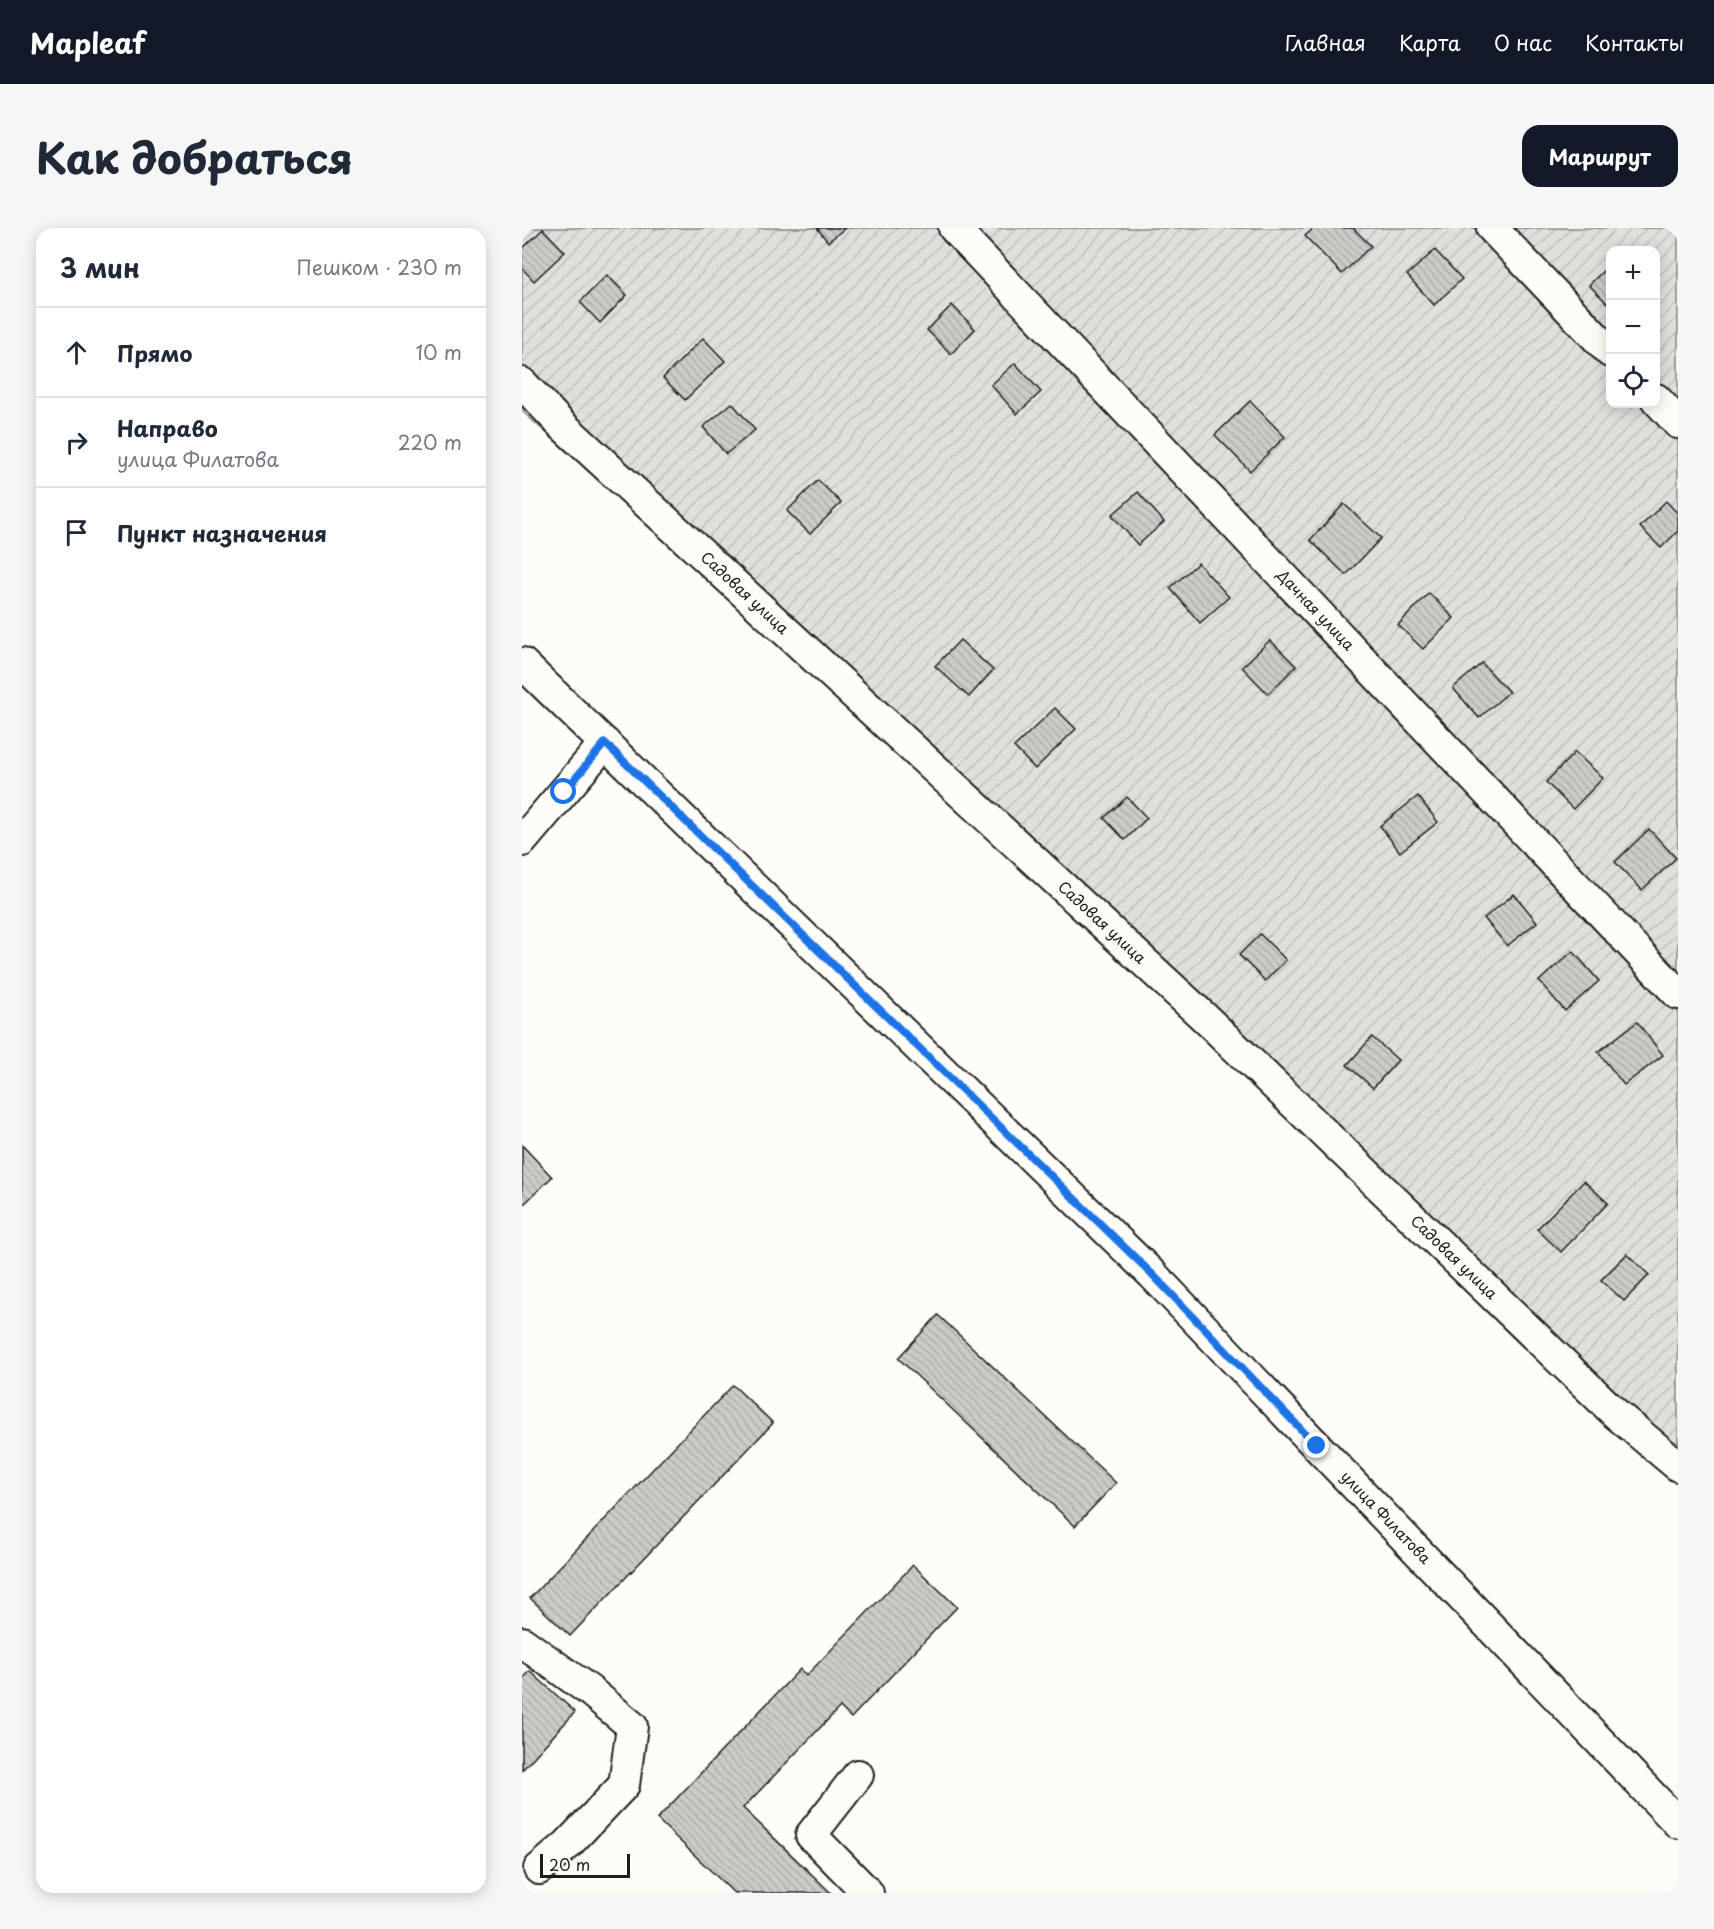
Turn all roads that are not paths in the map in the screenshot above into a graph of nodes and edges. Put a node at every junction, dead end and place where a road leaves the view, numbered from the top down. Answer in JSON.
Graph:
{"nodes":[{"id":1,"x":954,"y":228,"type":"edge"},
{"id":2,"x":1492,"y":228,"type":"edge"},
{"id":3,"x":1606,"y":347,"type":"edge"},
{"id":4,"x":522,"y":383,"type":"edge"},
{"id":5,"x":1660,"y":403,"type":"edge"},
{"id":6,"x":1678,"y":423,"type":"edge"},
{"id":7,"x":522,"y":663,"type":"edge"},
{"id":8,"x":605,"y":743,"type":"junction"},
{"id":9,"x":522,"y":841,"type":"edge"},
{"id":10,"x":1678,"y":994,"type":"edge"},
{"id":11,"x":1678,"y":1467,"type":"edge"},
{"id":12,"x":522,"y":1642,"type":"edge"},
{"id":13,"x":858,"y":1775,"type":"dead end"},
{"id":14,"x":1678,"y":1823,"type":"edge"},
{"id":15,"x":539,"y":1869,"type":"dead end"},
{"id":16,"x":868,"y":1893,"type":"edge"}],
"edges":[{"from":1,"to":10,"type":"street","name":"Дачная улица"},
{"from":2,"to":3,"type":"street"},
{"from":4,"to":11,"type":"street","name":"Садовая улица"},
{"from":5,"to":6,"type":"street"},
{"from":7,"to":8,"type":"street","name":"улица Филатова"},
{"from":8,"to":9,"type":"street"},
{"from":8,"to":14,"type":"street","name":"улица Филатова"},
{"from":12,"to":15,"type":"street"},
{"from":13,"to":16,"type":"street"}]}
